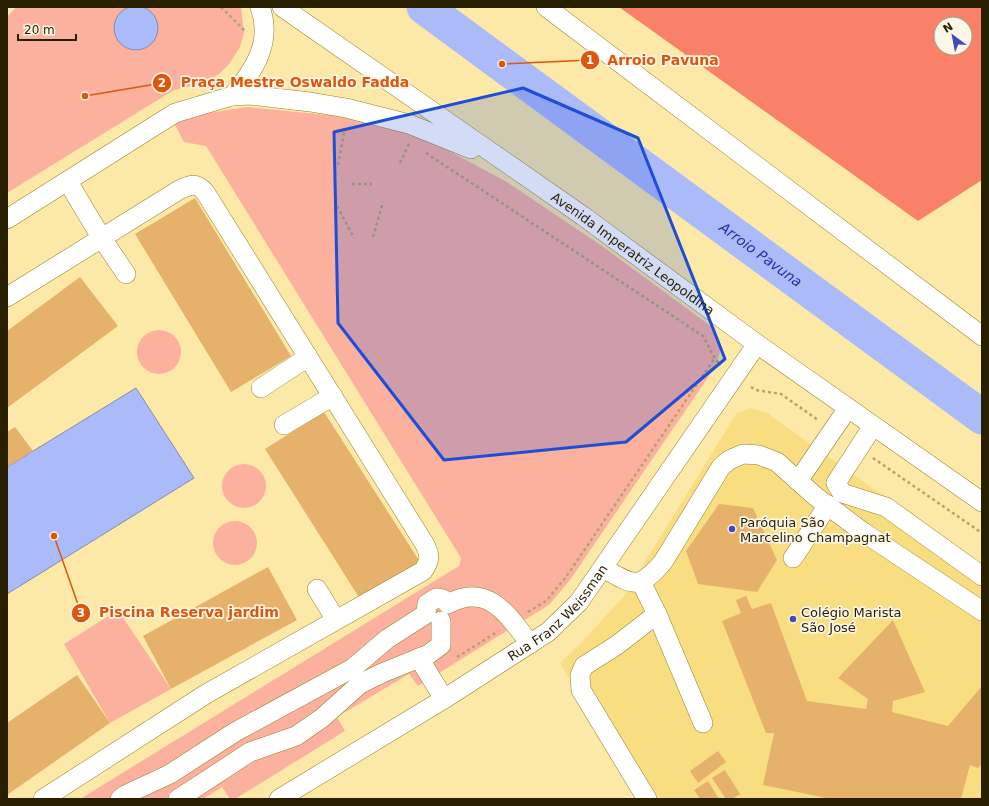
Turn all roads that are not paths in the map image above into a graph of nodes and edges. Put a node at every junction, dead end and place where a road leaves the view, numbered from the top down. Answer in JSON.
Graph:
{"nodes":[{"id":1,"x":260,"y":7,"type":"edge"},
{"id":2,"x":282,"y":7,"type":"edge"},
{"id":3,"x":546,"y":7,"type":"edge"},
{"id":4,"x":232,"y":96,"type":"junction"},
{"id":5,"x":500,"y":160,"type":"junction"},
{"id":6,"x":68,"y":182,"type":"junction"},
{"id":7,"x":7,"y":219,"type":"edge"},
{"id":8,"x":101,"y":237,"type":"junction"},
{"id":9,"x":126,"y":274,"type":"dead end"},
{"id":10,"x":7,"y":297,"type":"edge"},
{"id":11,"x":982,"y":336,"type":"edge"},
{"id":12,"x":757,"y":344,"type":"junction"},
{"id":13,"x":308,"y":357,"type":"junction"},
{"id":14,"x":261,"y":388,"type":"dead end"},
{"id":15,"x":333,"y":396,"type":"junction"},
{"id":16,"x":848,"y":408,"type":"junction"},
{"id":17,"x":284,"y":425,"type":"dead end"},
{"id":18,"x":873,"y":426,"type":"junction"},
{"id":19,"x":798,"y":481,"type":"junction"},
{"id":20,"x":982,"y":502,"type":"edge"},
{"id":21,"x":876,"y":504,"type":"junction"},
{"id":22,"x":828,"y":506,"type":"junction"},
{"id":23,"x":863,"y":532,"type":"junction"},
{"id":24,"x":793,"y":558,"type":"dead end"},
{"id":25,"x":603,"y":568,"type":"junction"},
{"id":26,"x":982,"y":576,"type":"edge"},
{"id":27,"x":641,"y":582,"type":"junction"},
{"id":28,"x":318,"y":589,"type":"dead end"},
{"id":29,"x":982,"y":611,"type":"edge"},
{"id":30,"x":657,"y":614,"type":"junction"},
{"id":31,"x":433,"y":618,"type":"junction"},
{"id":32,"x":336,"y":620,"type":"junction"},
{"id":33,"x":530,"y":644,"type":"junction"},
{"id":34,"x":424,"y":656,"type":"junction"},
{"id":35,"x":444,"y":700,"type":"junction"},
{"id":36,"x":703,"y":723,"type":"dead end"},
{"id":37,"x":43,"y":799,"type":"edge"},
{"id":38,"x":120,"y":799,"type":"edge"},
{"id":39,"x":178,"y":799,"type":"edge"},
{"id":40,"x":279,"y":799,"type":"edge"},
{"id":41,"x":647,"y":799,"type":"edge"}],
"edges":[{"from":1,"to":4,"type":"street"},
{"from":2,"to":5,"type":"street","name":"Avenida Imperatriz Leopoldina"},
{"from":3,"to":11,"type":"street"},
{"from":4,"to":5,"type":"street"},
{"from":4,"to":6,"type":"street"},
{"from":5,"to":12,"type":"street","name":"Avenida Imperatriz Leopoldina"},
{"from":6,"to":7,"type":"street"},
{"from":6,"to":8,"type":"street"},
{"from":8,"to":9,"type":"street"},
{"from":8,"to":10,"type":"street"},
{"from":8,"to":13,"type":"street"},
{"from":12,"to":16,"type":"street","name":"Avenida Imperatriz Leopoldina"},
{"from":12,"to":25,"type":"street","name":"Rua Franz Weissman"},
{"from":13,"to":14,"type":"street"},
{"from":13,"to":15,"type":"street"},
{"from":15,"to":17,"type":"street"},
{"from":15,"to":32,"type":"street"},
{"from":16,"to":18,"type":"street","name":"Avenida Imperatriz Leopoldina"},
{"from":16,"to":19,"type":"street"},
{"from":18,"to":20,"type":"street","name":"Avenida Imperatriz Leopoldina"},
{"from":18,"to":21,"type":"street"},
{"from":19,"to":22,"type":"street"},
{"from":19,"to":27,"type":"street"},
{"from":21,"to":23,"type":"street"},
{"from":21,"to":26,"type":"street"},
{"from":22,"to":23,"type":"street"},
{"from":22,"to":24,"type":"street"},
{"from":23,"to":29,"type":"street"},
{"from":25,"to":27,"type":"street"},
{"from":25,"to":33,"type":"street","name":"Rua Franz Weissman"},
{"from":27,"to":30,"type":"street"},
{"from":28,"to":32,"type":"street"},
{"from":30,"to":36,"type":"street"},
{"from":30,"to":41,"type":"street"},
{"from":31,"to":33,"type":"street"},
{"from":31,"to":34,"type":"street"},
{"from":31,"to":38,"type":"street"},
{"from":32,"to":37,"type":"street"},
{"from":33,"to":35,"type":"street","name":"Rua Franz Weissman"},
{"from":34,"to":35,"type":"street"},
{"from":34,"to":39,"type":"street"},
{"from":35,"to":40,"type":"street","name":"Rua Franz Weissman"}]}
